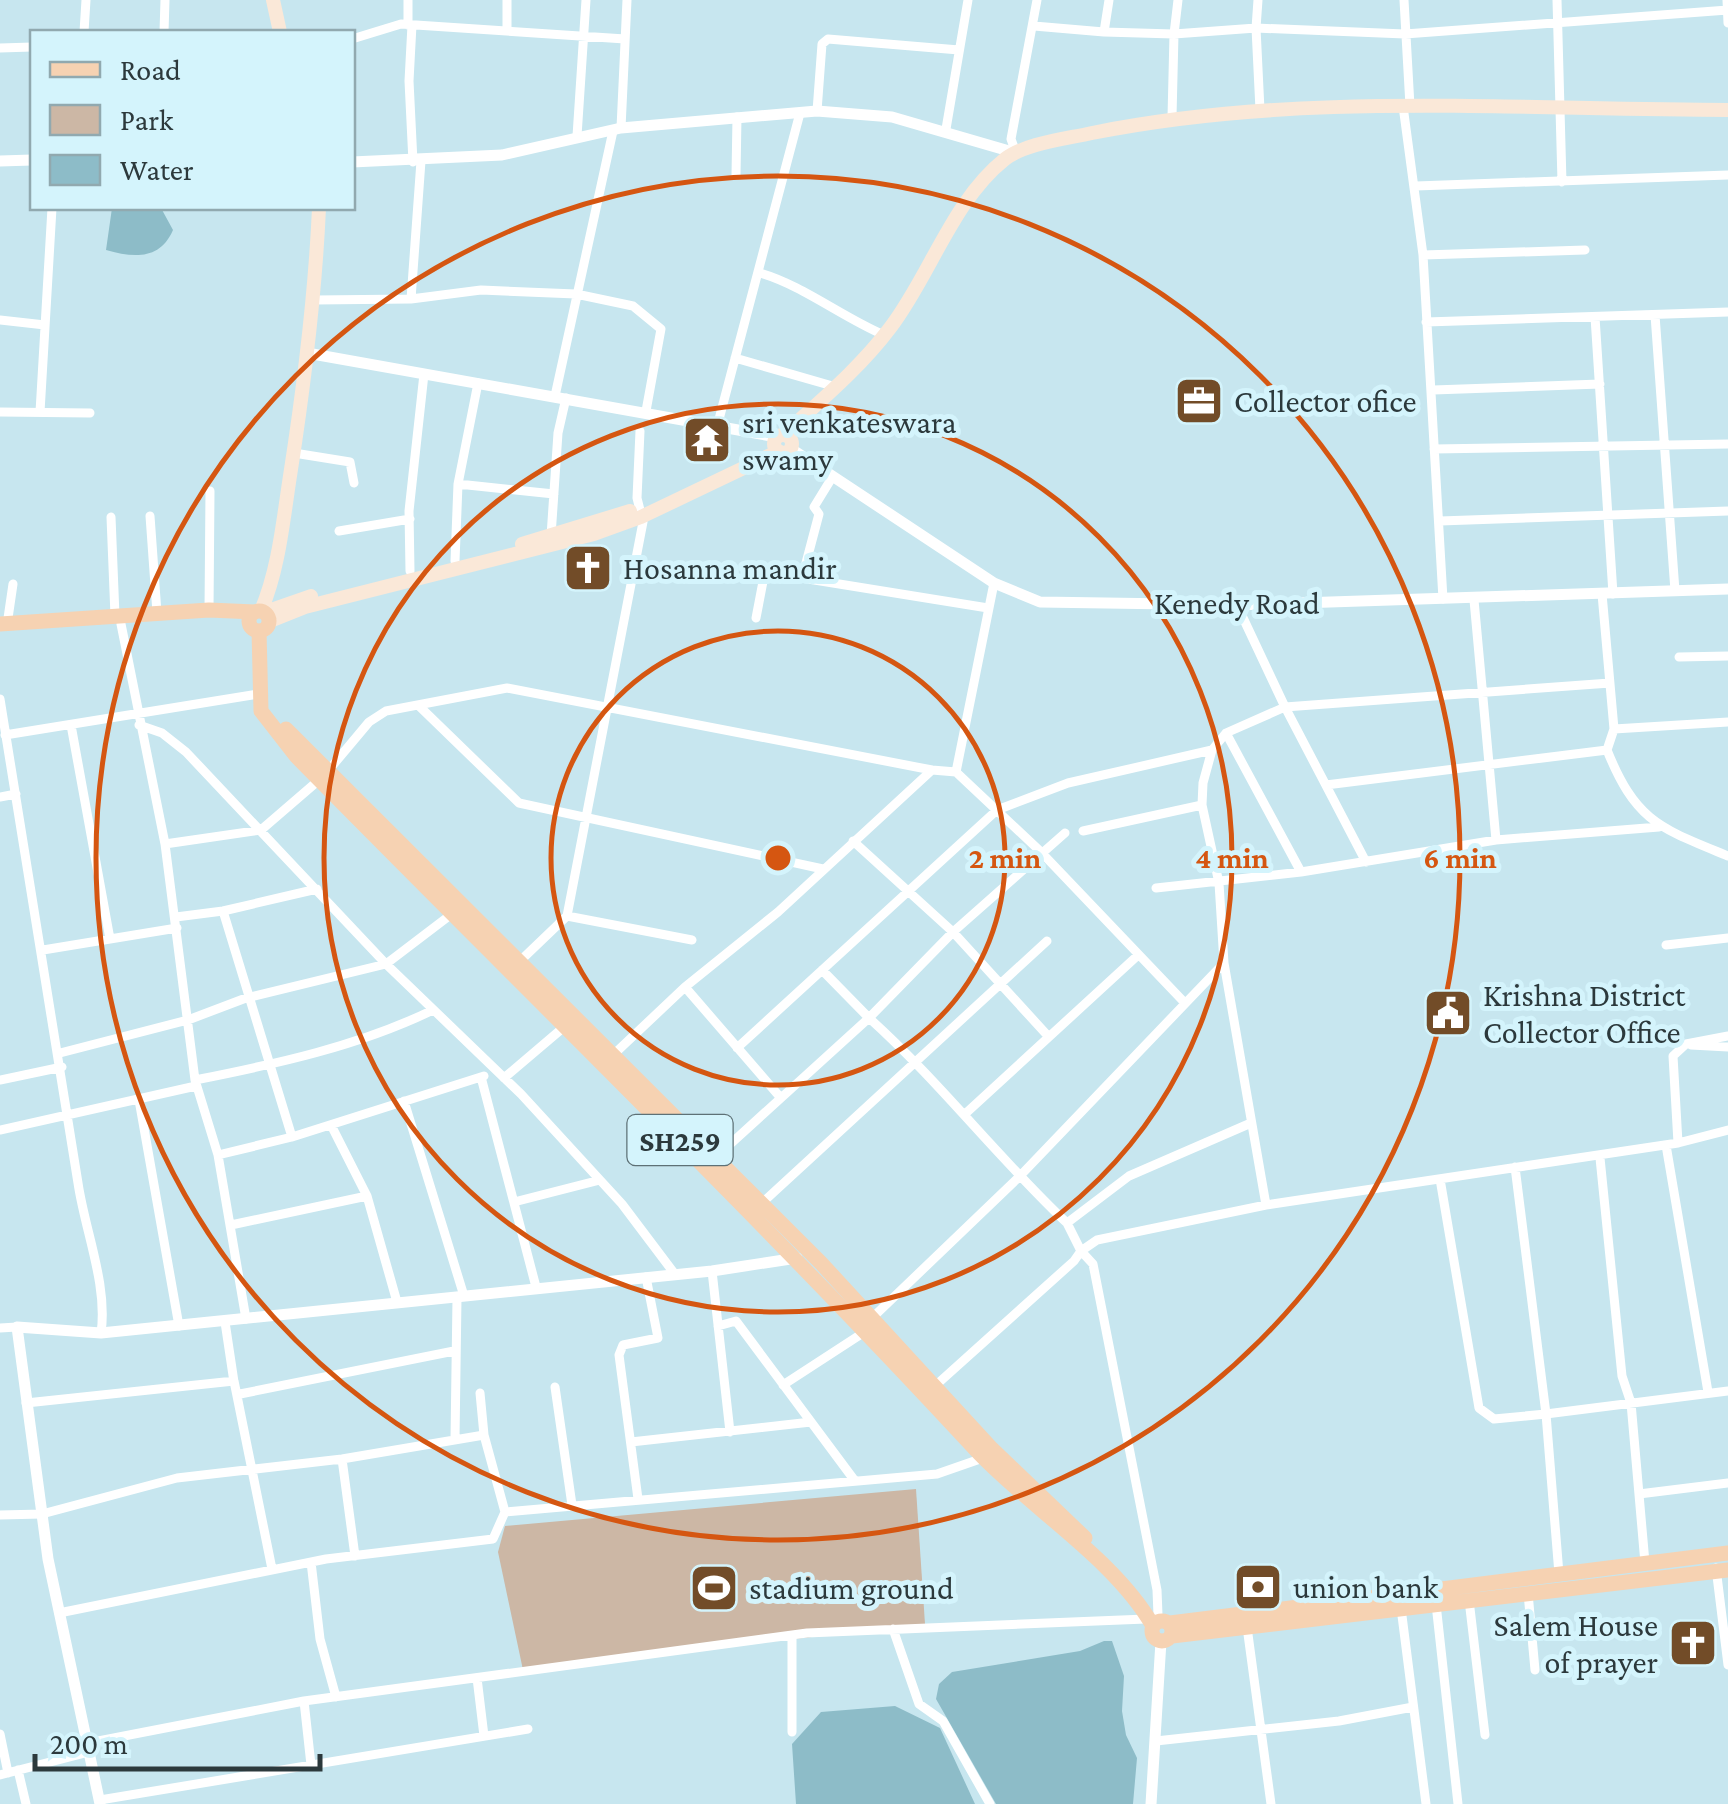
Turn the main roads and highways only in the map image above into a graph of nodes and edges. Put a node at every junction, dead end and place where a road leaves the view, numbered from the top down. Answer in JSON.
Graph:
{"nodes":[{"id":1,"x":273,"y":0,"type":"edge"},
{"id":2,"x":280,"y":30,"type":"edge"},
{"id":3,"x":1728,"y":110,"type":"edge"},
{"id":4,"x":319,"y":210,"type":"edge"},
{"id":5,"x":640,"y":513,"type":"junction"},
{"id":6,"x":260,"y":619,"type":"junction"},
{"id":7,"x":118,"y":620,"type":"junction"},
{"id":8,"x":2,"y":627,"type":"edge"},
{"id":9,"x":323,"y":776,"type":"junction"},
{"id":10,"x":710,"y":1161,"type":"junction"},
{"id":11,"x":802,"y":1254,"type":"junction"},
{"id":12,"x":869,"y":1325,"type":"junction"},
{"id":13,"x":1722,"y":1562,"type":"edge"},
{"id":14,"x":1329,"y":1610,"type":"junction"},
{"id":15,"x":1160,"y":1626,"type":"junction"}],
"edges":[{"from":1,"to":2,"type":"main road"},
{"from":3,"to":5,"type":"main road"},
{"from":4,"to":6,"type":"main road"},
{"from":5,"to":6,"type":"main road"},
{"from":5,"to":6,"type":"main road"},
{"from":6,"to":7,"type":"main road"},
{"from":6,"to":7,"type":"main road"},
{"from":6,"to":9,"type":"main road","number":"SH259"},
{"from":6,"to":9,"type":"main road","number":"SH259"},
{"from":7,"to":8,"type":"main road"},
{"from":9,"to":10,"type":"main road","number":"SH259"},
{"from":9,"to":10,"type":"main road","number":"SH259"},
{"from":10,"to":11,"type":"main road","number":"SH259"},
{"from":10,"to":11,"type":"main road","number":"SH259"},
{"from":11,"to":12,"type":"main road","number":"SH259"},
{"from":12,"to":15,"type":"main road","number":"SH259"},
{"from":12,"to":15,"type":"main road","number":"SH259"},
{"from":13,"to":14,"type":"main road"},
{"from":13,"to":14,"type":"main road"},
{"from":14,"to":15,"type":"main road"},
{"from":14,"to":15,"type":"main road"}]}
